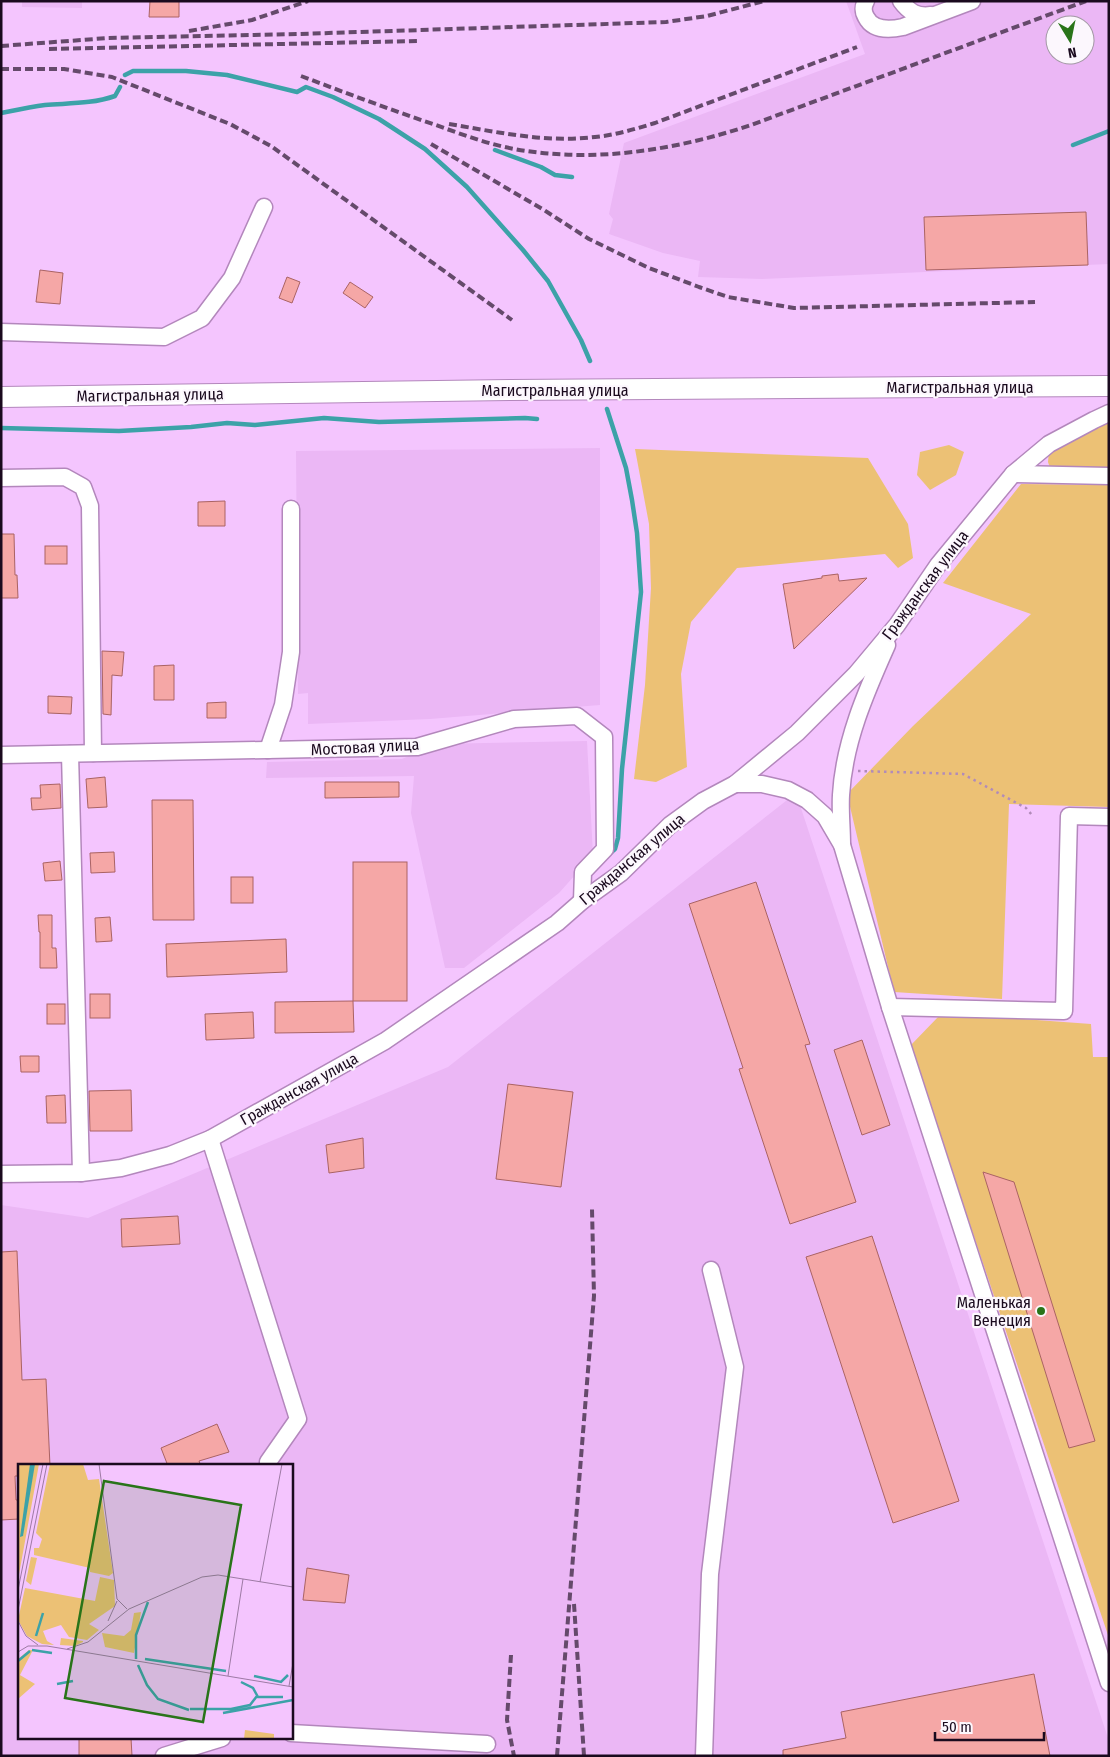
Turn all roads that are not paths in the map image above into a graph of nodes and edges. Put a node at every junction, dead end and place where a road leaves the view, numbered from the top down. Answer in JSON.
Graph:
{"nodes":[{"id":1,"x":866,"y":1,"type":"edge"},
{"id":2,"x":901,"y":1,"type":"edge"},
{"id":3,"x":972,"y":1,"type":"edge"},
{"id":4,"x":936,"y":15,"type":"junction"},
{"id":5,"x":264,"y":207,"type":"dead end"},
{"id":6,"x":1,"y":332,"type":"edge"},
{"id":7,"x":1109,"y":386,"type":"edge"},
{"id":8,"x":1,"y":397,"type":"edge"},
{"id":9,"x":1109,"y":414,"type":"edge"},
{"id":10,"x":1013,"y":474,"type":"junction"},
{"id":11,"x":1109,"y":476,"type":"edge"},
{"id":12,"x":1,"y":478,"type":"edge"},
{"id":13,"x":291,"y":509,"type":"dead end"},
{"id":14,"x":897,"y":625,"type":"junction"},
{"id":15,"x":268,"y":750,"type":"junction"},
{"id":16,"x":93,"y":753,"type":"junction"},
{"id":17,"x":70,"y":754,"type":"junction"},
{"id":18,"x":1,"y":755,"type":"edge"},
{"id":19,"x":735,"y":784,"type":"junction"},
{"id":20,"x":1109,"y":817,"type":"edge"},
{"id":21,"x":842,"y":845,"type":"junction"},
{"id":22,"x":582,"y":901,"type":"junction"},
{"id":23,"x":890,"y":1007,"type":"junction"},
{"id":24,"x":210,"y":1139,"type":"junction"},
{"id":25,"x":81,"y":1173,"type":"junction"},
{"id":26,"x":1,"y":1174,"type":"edge"},
{"id":27,"x":711,"y":1270,"type":"dead end"},
{"id":28,"x":268,"y":1464,"type":"edge"},
{"id":29,"x":1109,"y":1683,"type":"edge"},
{"id":30,"x":292,"y":1733,"type":"edge"},
{"id":31,"x":219,"y":1740,"type":"edge"},
{"id":32,"x":487,"y":1744,"type":"dead end"},
{"id":33,"x":204,"y":1749,"type":"edge"},
{"id":34,"x":164,"y":1756,"type":"edge"},
{"id":35,"x":704,"y":1756,"type":"edge"}],
"edges":[{"from":1,"to":4,"type":"street"},
{"from":2,"to":4,"type":"street"},
{"from":3,"to":4,"type":"street"},
{"from":5,"to":6,"type":"street"},
{"from":7,"to":8,"type":"main road","name":"Магистральная улица"},
{"from":9,"to":10,"type":"street","name":"Гражданская улица"},
{"from":10,"to":11,"type":"street"},
{"from":10,"to":14,"type":"street","name":"Гражданская улица"},
{"from":12,"to":16,"type":"street"},
{"from":13,"to":15,"type":"street"},
{"from":14,"to":19,"type":"street","name":"Гражданская улица"},
{"from":14,"to":21,"type":"street"},
{"from":15,"to":16,"type":"street","name":"Мостовая улица"},
{"from":15,"to":22,"type":"street","name":"Мостовая улица"},
{"from":16,"to":17,"type":"street","name":"Мостовая улица"},
{"from":17,"to":18,"type":"street","name":"Мостовая улица"},
{"from":17,"to":25,"type":"street"},
{"from":19,"to":21,"type":"street"},
{"from":19,"to":22,"type":"street","name":"Гражданская улица"},
{"from":20,"to":23,"type":"street"},
{"from":21,"to":23,"type":"street"},
{"from":22,"to":24,"type":"street","name":"Гражданская улица"},
{"from":23,"to":29,"type":"street"},
{"from":24,"to":25,"type":"street","name":"Гражданская улица"},
{"from":24,"to":28,"type":"street"},
{"from":25,"to":26,"type":"street","name":"Гражданская улица"},
{"from":27,"to":35,"type":"street"},
{"from":30,"to":32,"type":"street"},
{"from":31,"to":33,"type":"street"},
{"from":33,"to":34,"type":"street"}]}
